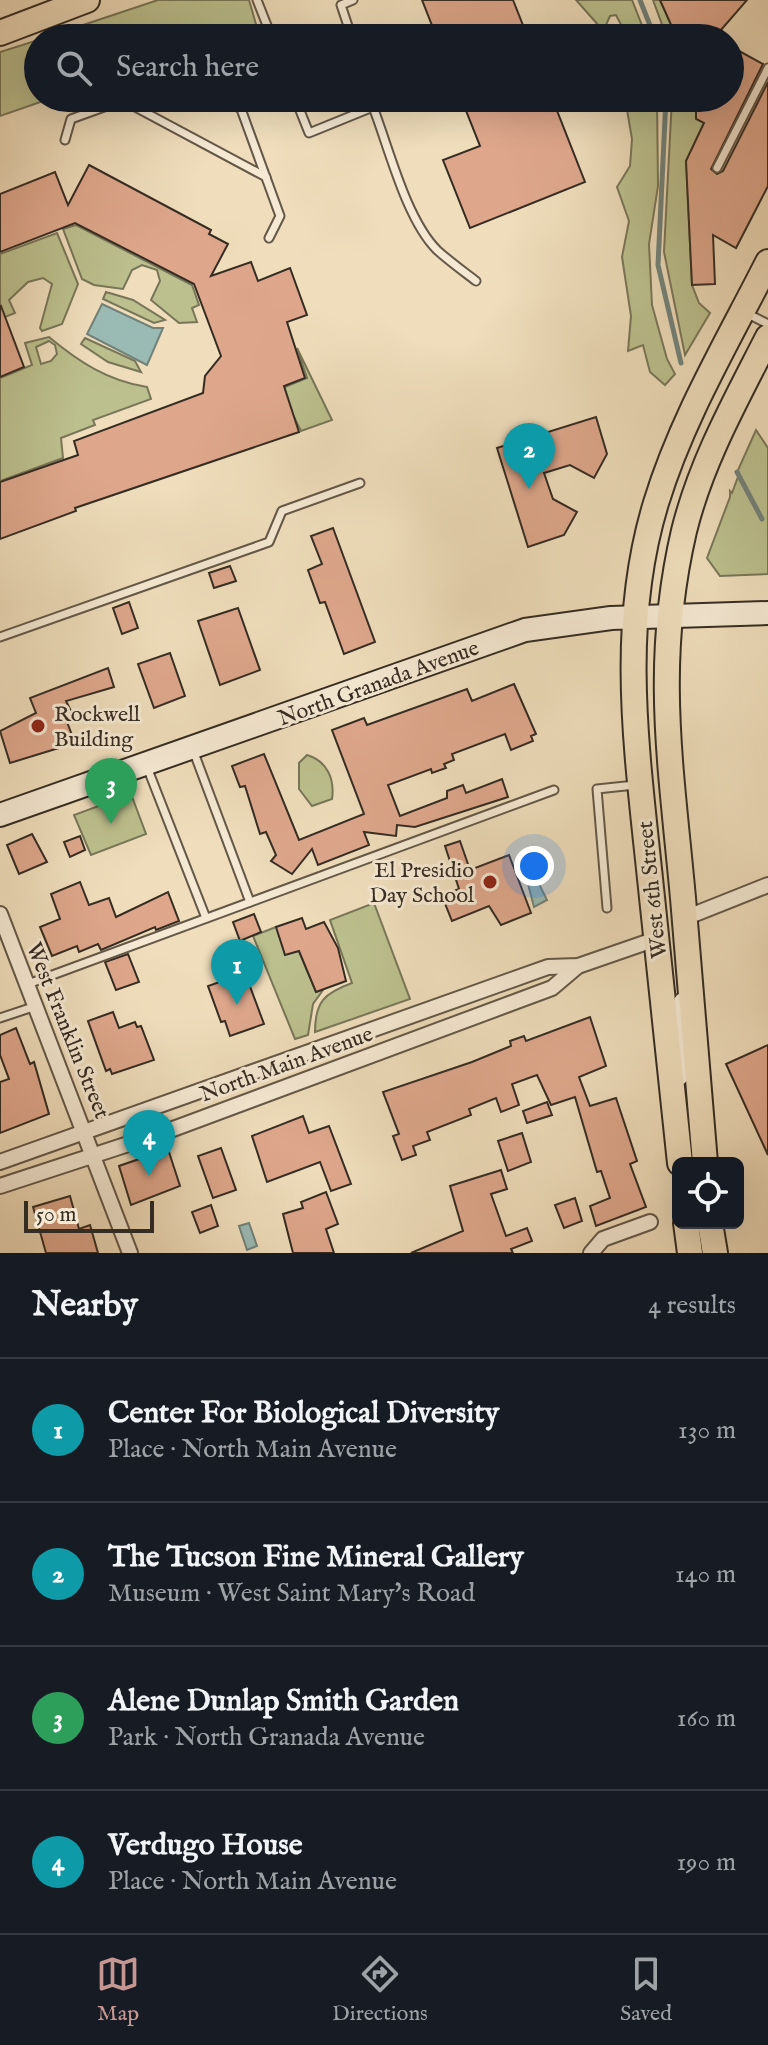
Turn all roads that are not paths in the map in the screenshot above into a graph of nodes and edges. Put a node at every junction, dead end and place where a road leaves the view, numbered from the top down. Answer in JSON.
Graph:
{"nodes":[{"id":1,"x":87,"y":0,"type":"edge"},
{"id":2,"x":257,"y":0,"type":"edge"},
{"id":3,"x":353,"y":0,"type":"edge"},
{"id":4,"x":266,"y":24,"type":"edge"},
{"id":5,"x":347,"y":24,"type":"edge"},
{"id":6,"x":0,"y":33,"type":"edge"},
{"id":7,"x":768,"y":68,"type":"edge"},
{"id":8,"x":90,"y":112,"type":"edge"},
{"id":9,"x":149,"y":112,"type":"edge"},
{"id":10,"x":242,"y":112,"type":"edge"},
{"id":11,"x":301,"y":112,"type":"edge"},
{"id":12,"x":352,"y":112,"type":"edge"},
{"id":13,"x":376,"y":112,"type":"edge"},
{"id":14,"x":65,"y":140,"type":"dead end"},
{"id":15,"x":717,"y":168,"type":"dead end"},
{"id":16,"x":266,"y":177,"type":"junction"},
{"id":17,"x":269,"y":238,"type":"dead end"},
{"id":18,"x":768,"y":262,"type":"edge"},
{"id":19,"x":476,"y":281,"type":"dead end"},
{"id":20,"x":742,"y":311,"type":"junction"},
{"id":21,"x":768,"y":324,"type":"edge"},
{"id":22,"x":768,"y":337,"type":"edge"},
{"id":23,"x":360,"y":483,"type":"dead end"},
{"id":24,"x":768,"y":613,"type":"edge"},
{"id":25,"x":669,"y":616,"type":"junction"},
{"id":26,"x":634,"y":617,"type":"junction"},
{"id":27,"x":0,"y":637,"type":"edge"},
{"id":28,"x":192,"y":748,"type":"junction"},
{"id":29,"x":146,"y":765,"type":"junction"},
{"id":30,"x":640,"y":784,"type":"junction"},
{"id":31,"x":554,"y":790,"type":"dead end"},
{"id":32,"x":0,"y":815,"type":"edge"},
{"id":33,"x":768,"y":885,"type":"edge"},
{"id":34,"x":250,"y":902,"type":"junction"},
{"id":35,"x":607,"y":908,"type":"dead end"},
{"id":36,"x":0,"y":914,"type":"edge"},
{"id":37,"x":206,"y":918,"type":"junction"},
{"id":38,"x":685,"y":918,"type":"junction"},
{"id":39,"x":656,"y":939,"type":"junction"},
{"id":40,"x":686,"y":952,"type":"junction"},
{"id":41,"x":578,"y":966,"type":"junction"},
{"id":42,"x":28,"y":984,"type":"junction"},
{"id":43,"x":36,"y":1005,"type":"junction"},
{"id":44,"x":0,"y":1018,"type":"edge"},
{"id":45,"x":86,"y":1132,"type":"junction"},
{"id":46,"x":95,"y":1156,"type":"junction"},
{"id":47,"x":679,"y":1157,"type":"edge"},
{"id":48,"x":680,"y":1157,"type":"edge"},
{"id":49,"x":704,"y":1157,"type":"edge"},
{"id":50,"x":0,"y":1162,"type":"edge"},
{"id":51,"x":0,"y":1186,"type":"edge"},
{"id":52,"x":650,"y":1222,"type":"dead end"},
{"id":53,"x":686,"y":1229,"type":"edge"},
{"id":54,"x":711,"y":1229,"type":"edge"},
{"id":55,"x":130,"y":1253,"type":"edge"},
{"id":56,"x":591,"y":1253,"type":"edge"},
{"id":57,"x":688,"y":1253,"type":"edge"},
{"id":58,"x":715,"y":1253,"type":"edge"}],
"edges":[{"from":1,"to":6,"type":"main road"},
{"from":2,"to":4,"type":"lane"},
{"from":3,"to":5,"type":"lane"},
{"from":7,"to":15,"type":"lane"},
{"from":8,"to":14,"type":"lane"},
{"from":9,"to":16,"type":"lane"},
{"from":10,"to":16,"type":"lane"},
{"from":11,"to":12,"type":"lane"},
{"from":13,"to":19,"type":"lane"},
{"from":16,"to":17,"type":"lane"},
{"from":18,"to":20,"type":"main road","name":"West 6th Street"},
{"from":20,"to":21,"type":"lane"},
{"from":20,"to":26,"type":"main road","name":"West 6th Street"},
{"from":22,"to":25,"type":"main road","name":"West 6th Street"},
{"from":23,"to":27,"type":"lane"},
{"from":24,"to":25,"type":"main road","name":"North Granada Avenue"},
{"from":25,"to":26,"type":"main road","name":"North Granada Avenue"},
{"from":25,"to":38,"type":"main road","name":"West 6th Street"},
{"from":26,"to":28,"type":"main road","name":"North Granada Avenue"},
{"from":26,"to":30,"type":"main road","name":"West 6th Street"},
{"from":28,"to":29,"type":"main road","name":"North Granada Avenue"},
{"from":28,"to":34,"type":"lane"},
{"from":29,"to":32,"type":"main road","name":"North Granada Avenue"},
{"from":29,"to":37,"type":"lane"},
{"from":30,"to":35,"type":"lane"},
{"from":30,"to":39,"type":"main road","name":"West 6th Street"},
{"from":31,"to":34,"type":"lane"},
{"from":33,"to":38,"type":"street"},
{"from":34,"to":37,"type":"lane"},
{"from":36,"to":42,"type":"street","name":"West Franklin Street"},
{"from":37,"to":42,"type":"lane"},
{"from":38,"to":40,"type":"main road","name":"West 6th Street"},
{"from":39,"to":41,"type":"street","name":"North Main Avenue"},
{"from":39,"to":47,"type":"main road","name":"West 6th Street"},
{"from":40,"to":48,"type":"street","name":"West 6th Street"},
{"from":40,"to":49,"type":"main road","name":"West 6th Street"},
{"from":41,"to":45,"type":"street","name":"North Main Avenue"},
{"from":41,"to":46,"type":"street","name":"North Main Avenue"},
{"from":42,"to":43,"type":"street","name":"West Franklin Street"},
{"from":43,"to":44,"type":"lane"},
{"from":43,"to":45,"type":"street","name":"West Franklin Street"},
{"from":45,"to":46,"type":"street","name":"West Franklin Street"},
{"from":45,"to":50,"type":"street","name":"North Main Avenue"},
{"from":46,"to":51,"type":"street","name":"North Main Avenue"},
{"from":46,"to":55,"type":"street","name":"West Franklin Street"},
{"from":52,"to":56,"type":"street"},
{"from":53,"to":57,"type":"main road"},
{"from":54,"to":58,"type":"main road"}]}
